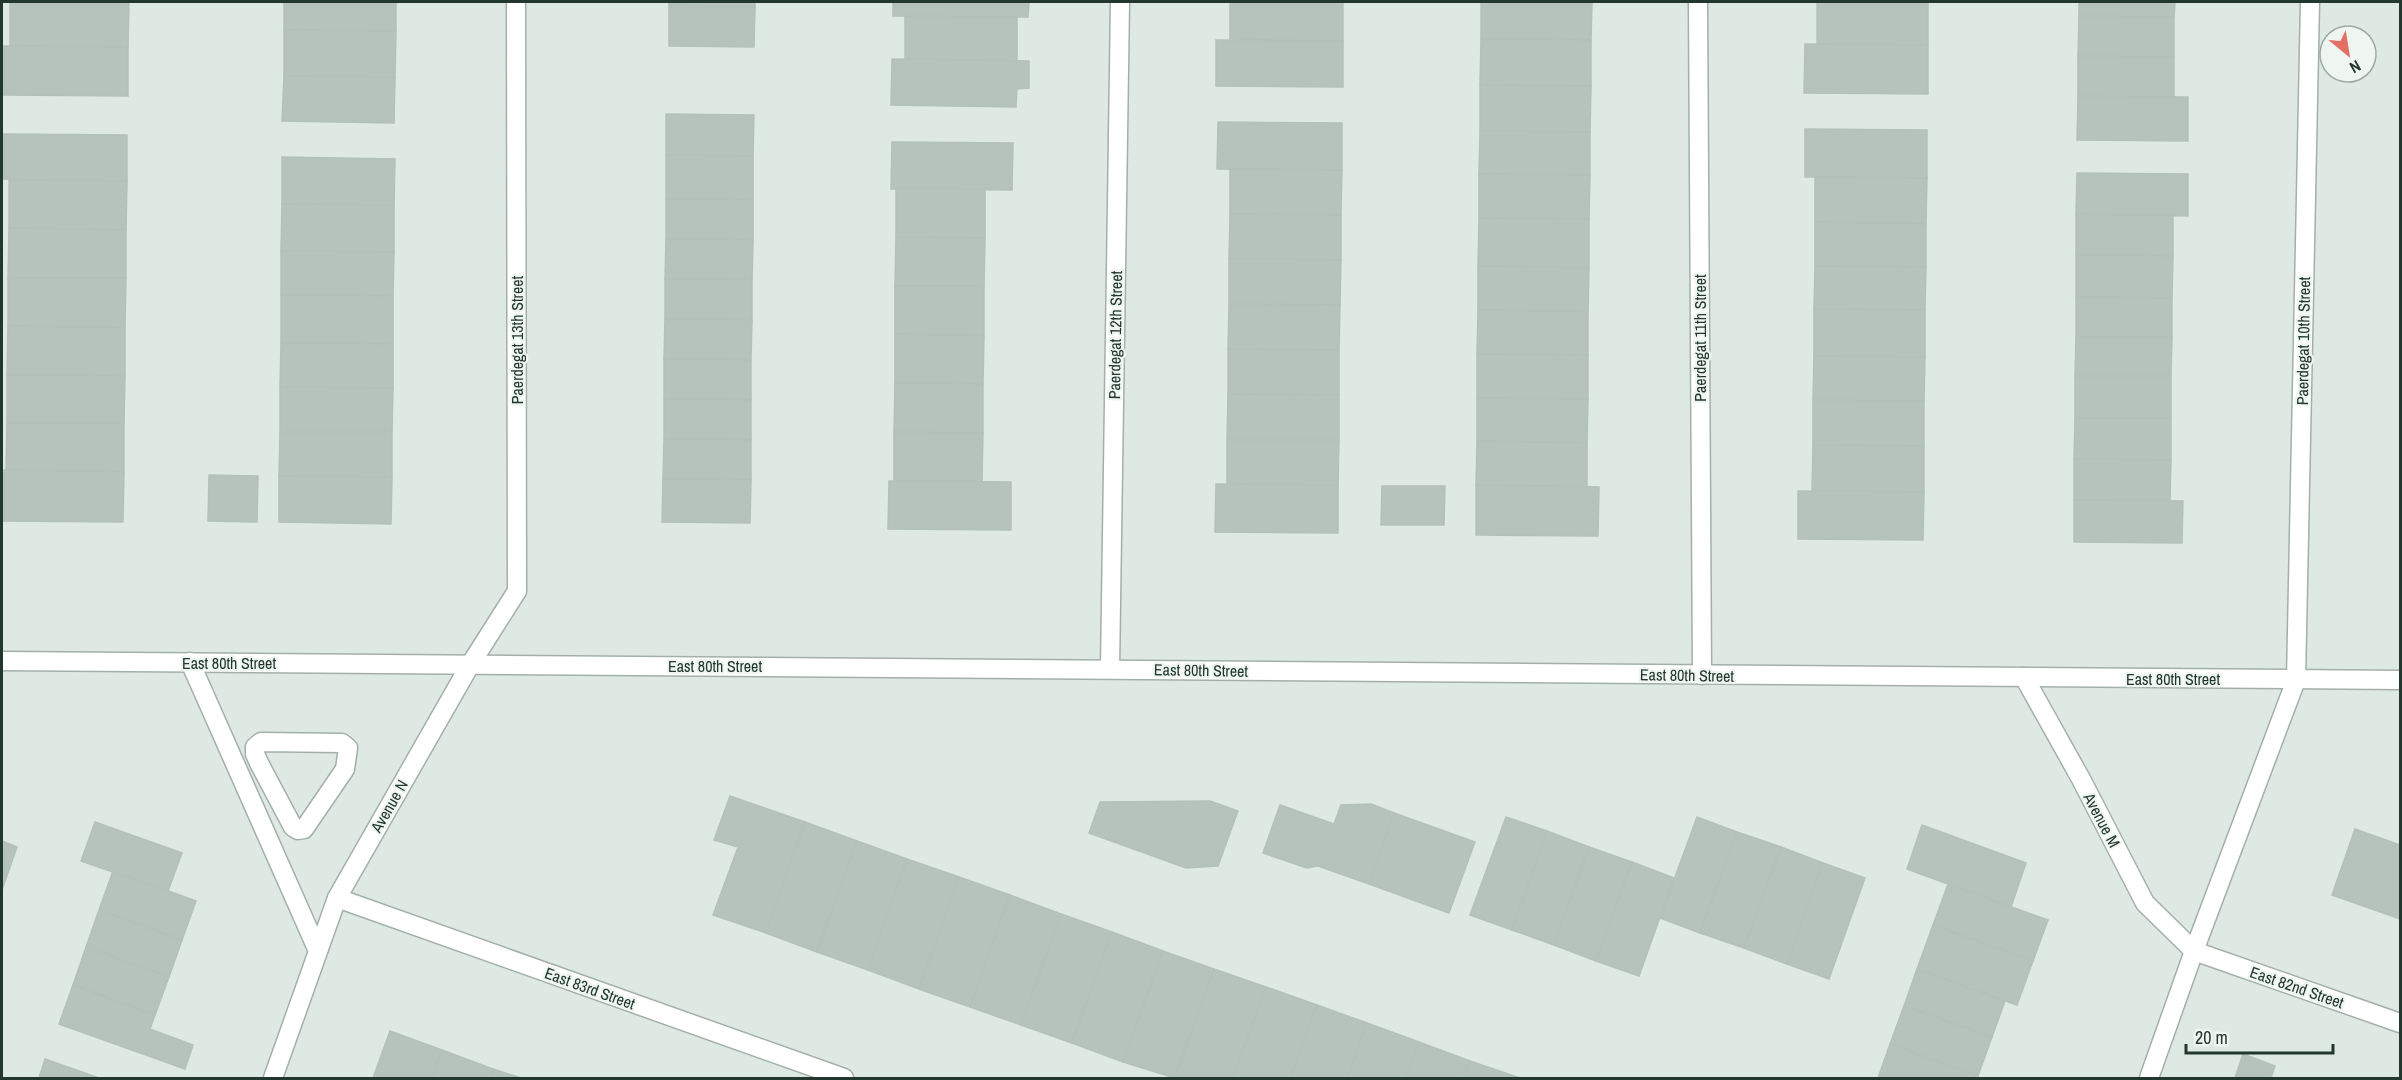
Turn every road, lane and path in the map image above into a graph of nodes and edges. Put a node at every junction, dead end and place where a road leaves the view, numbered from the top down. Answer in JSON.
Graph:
{"nodes":[{"id":1,"x":516,"y":2,"type":"edge"},
{"id":2,"x":1120,"y":2,"type":"edge"},
{"id":3,"x":1698,"y":2,"type":"edge"},
{"id":4,"x":2310,"y":2,"type":"edge"},
{"id":5,"x":2,"y":661,"type":"edge"},
{"id":6,"x":190,"y":662,"type":"junction"},
{"id":7,"x":470,"y":665,"type":"junction"},
{"id":8,"x":1110,"y":669,"type":"junction"},
{"id":9,"x":1702,"y":675,"type":"junction"},
{"id":10,"x":2024,"y":677,"type":"junction"},
{"id":11,"x":2296,"y":680,"type":"junction"},
{"id":12,"x":2400,"y":680,"type":"edge"},
{"id":13,"x":349,"y":755,"type":"joint"},
{"id":14,"x":337,"y":897,"type":"junction"},
{"id":15,"x":318,"y":951,"type":"junction"},
{"id":16,"x":2194,"y":951,"type":"junction"},
{"id":17,"x":2400,"y":1023,"type":"edge"},
{"id":18,"x":273,"y":1078,"type":"edge"},
{"id":19,"x":844,"y":1078,"type":"edge"},
{"id":20,"x":2149,"y":1078,"type":"edge"}],
"edges":[{"from":1,"to":7,"type":"street","name":"Paerdegat 13th Street"},
{"from":2,"to":8,"type":"street","name":"Paerdegat 12th Street"},
{"from":3,"to":9,"type":"street","name":"Paerdegat 11th Street"},
{"from":4,"to":11,"type":"street","name":"Paerdegat 10th Street"},
{"from":5,"to":6,"type":"street","name":"East 80th Street"},
{"from":6,"to":7,"type":"street","name":"East 80th Street"},
{"from":6,"to":15,"type":"street"},
{"from":7,"to":8,"type":"street","name":"East 80th Street"},
{"from":7,"to":14,"type":"street","name":"Avenue N"},
{"from":8,"to":9,"type":"street","name":"East 80th Street"},
{"from":9,"to":10,"type":"street","name":"East 80th Street"},
{"from":10,"to":11,"type":"street","name":"East 80th Street"},
{"from":10,"to":16,"type":"street","name":"Avenue M"},
{"from":11,"to":12,"type":"street","name":"East 80th Street"},
{"from":11,"to":16,"type":"street"},
{"from":13,"to":13,"type":"street"},
{"from":14,"to":15,"type":"street","name":"Avenue N"},
{"from":14,"to":19,"type":"street","name":"East 83rd Street"},
{"from":15,"to":18,"type":"street","name":"Avenue N"},
{"from":16,"to":17,"type":"street","name":"East 82nd Street"},
{"from":16,"to":20,"type":"street"}]}
